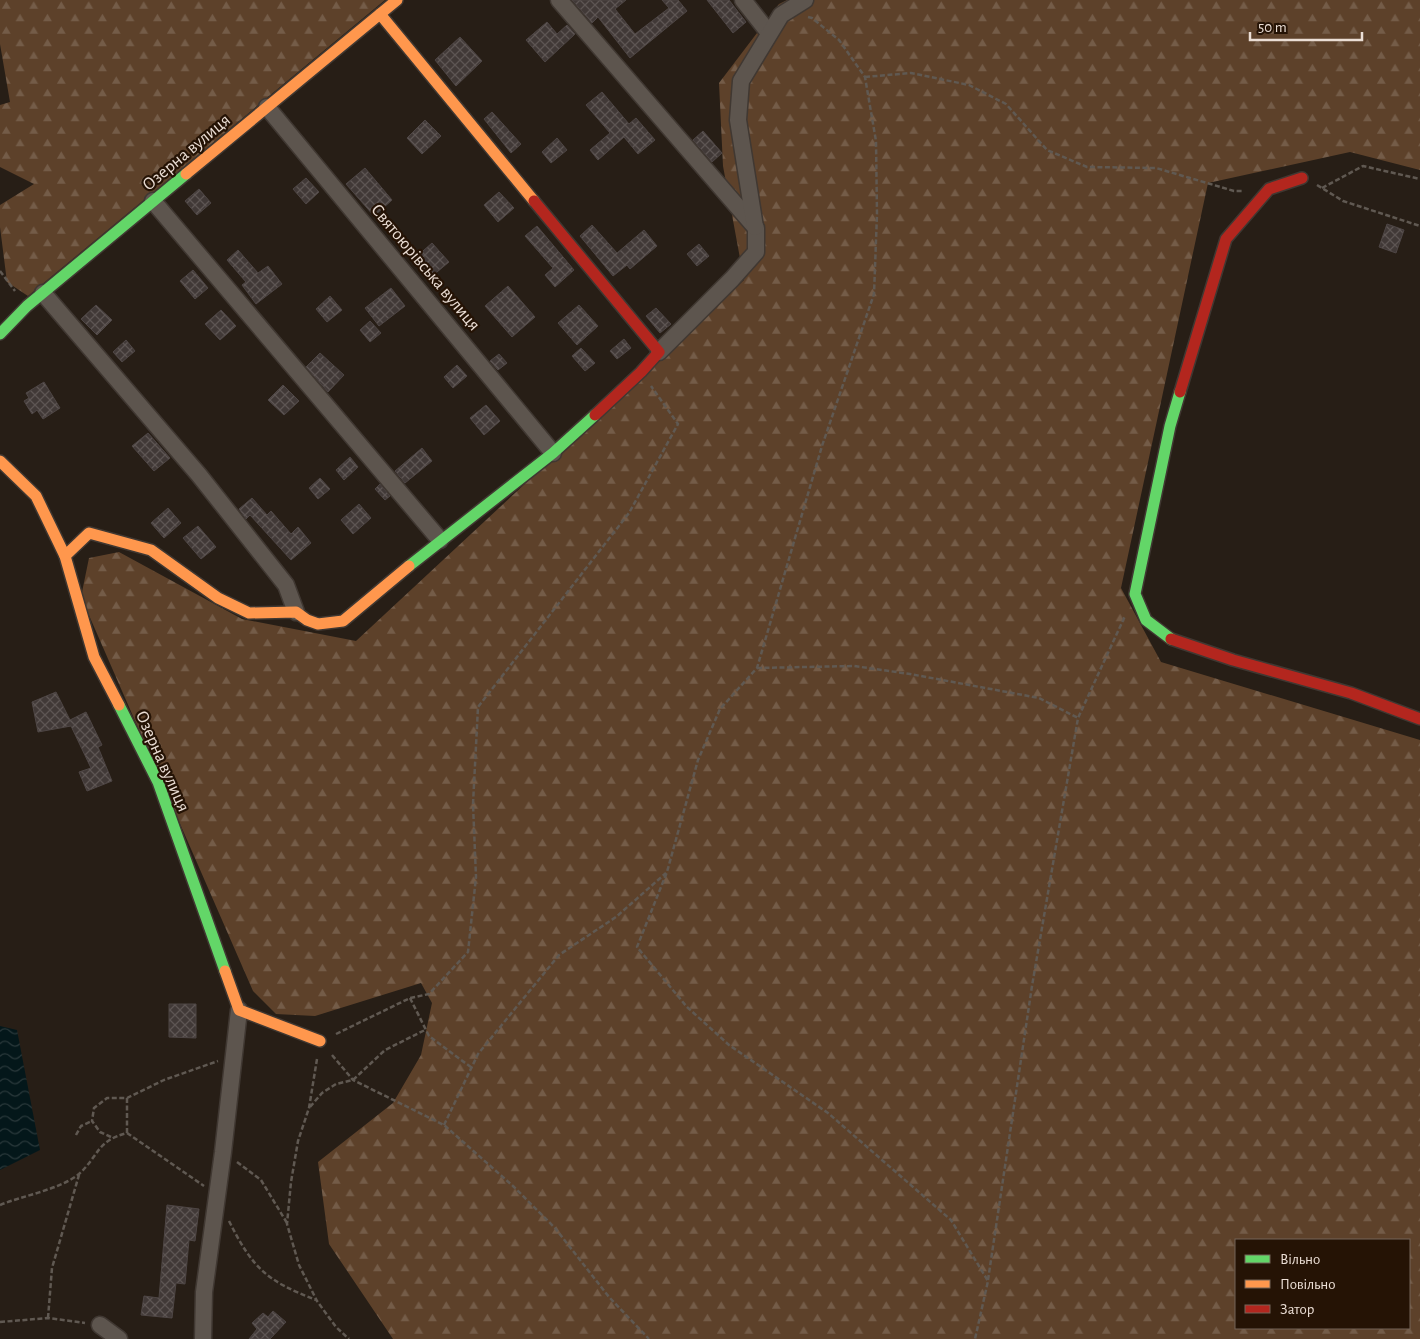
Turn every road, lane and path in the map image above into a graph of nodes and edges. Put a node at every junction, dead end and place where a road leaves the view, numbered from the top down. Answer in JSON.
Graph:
{"nodes":[{"id":1,"x":397,"y":0,"type":"edge"},
{"id":2,"x":559,"y":0,"type":"edge"},
{"id":3,"x":743,"y":0,"type":"edge"},
{"id":4,"x":806,"y":0,"type":"edge"},
{"id":5,"x":380,"y":14,"type":"junction"},
{"id":6,"x":781,"y":15,"type":"junction"},
{"id":7,"x":769,"y":32,"type":"junction"},
{"id":8,"x":865,"y":77,"type":"junction"},
{"id":9,"x":267,"y":107,"type":"junction"},
{"id":10,"x":1302,"y":178,"type":"joint"},
{"id":11,"x":1420,"y":180,"type":"edge"},
{"id":12,"x":1322,"y":188,"type":"junction"},
{"id":13,"x":1269,"y":189,"type":"junction"},
{"id":14,"x":153,"y":201,"type":"junction"},
{"id":15,"x":1420,"y":226,"type":"edge"},
{"id":16,"x":756,"y":228,"type":"junction"},
{"id":17,"x":0,"y":271,"type":"edge"},
{"id":18,"x":43,"y":293,"type":"junction"},
{"id":19,"x":27,"y":306,"type":"junction"},
{"id":20,"x":0,"y":334,"type":"edge"},
{"id":21,"x":659,"y":352,"type":"junction"},
{"id":22,"x":641,"y":372,"type":"junction"},
{"id":23,"x":553,"y":453,"type":"junction"},
{"id":24,"x":0,"y":461,"type":"edge"},
{"id":25,"x":440,"y":540,"type":"junction"},
{"id":26,"x":65,"y":556,"type":"junction"},
{"id":27,"x":1135,"y":594,"type":"junction"},
{"id":28,"x":296,"y":612,"type":"junction"},
{"id":29,"x":757,"y":668,"type":"junction"},
{"id":30,"x":1078,"y":718,"type":"junction"},
{"id":31,"x":1420,"y":719,"type":"edge"},
{"id":32,"x":667,"y":872,"type":"junction"},
{"id":33,"x":410,"y":998,"type":"junction"},
{"id":34,"x":239,"y":1010,"type":"junction"},
{"id":35,"x":425,"y":1030,"type":"junction"},
{"id":36,"x":320,"y":1041,"type":"junction"},
{"id":37,"x":234,"y":1056,"type":"junction"},
{"id":38,"x":472,"y":1068,"type":"junction"},
{"id":39,"x":353,"y":1080,"type":"junction"},
{"id":40,"x":127,"y":1098,"type":"junction"},
{"id":41,"x":309,"y":1108,"type":"junction"},
{"id":42,"x":92,"y":1121,"type":"junction"},
{"id":43,"x":444,"y":1125,"type":"junction"},
{"id":44,"x":127,"y":1133,"type":"junction"},
{"id":45,"x":76,"y":1135,"type":"dead end"},
{"id":46,"x":111,"y":1137,"type":"junction"},
{"id":47,"x":223,"y":1152,"type":"junction"},
{"id":48,"x":79,"y":1173,"type":"junction"},
{"id":49,"x":216,"y":1194,"type":"junction"},
{"id":50,"x":0,"y":1205,"type":"edge"},
{"id":51,"x":227,"y":1217,"type":"dead end"},
{"id":52,"x":287,"y":1224,"type":"junction"},
{"id":53,"x":988,"y":1281,"type":"junction"},
{"id":54,"x":317,"y":1301,"type":"junction"},
{"id":55,"x":48,"y":1318,"type":"junction"},
{"id":56,"x":0,"y":1322,"type":"edge"},
{"id":57,"x":100,"y":1325,"type":"joint"},
{"id":58,"x":119,"y":1339,"type":"edge"},
{"id":59,"x":203,"y":1339,"type":"edge"},
{"id":60,"x":349,"y":1339,"type":"edge"},
{"id":61,"x":650,"y":1339,"type":"edge"},
{"id":62,"x":975,"y":1339,"type":"edge"}],
"edges":[{"from":1,"to":5,"type":"street","name":"Озерна вулиця"},
{"from":2,"to":16,"type":"street"},
{"from":3,"to":7,"type":"street"},
{"from":4,"to":6,"type":"street"},
{"from":5,"to":9,"type":"street","name":"Озерна вулиця"},
{"from":5,"to":21,"type":"street"},
{"from":6,"to":7,"type":"street"},
{"from":6,"to":8,"type":"path"},
{"from":7,"to":16,"type":"street"},
{"from":8,"to":13,"type":"path"},
{"from":8,"to":29,"type":"path"},
{"from":9,"to":14,"type":"street","name":"Озерна вулиця"},
{"from":9,"to":23,"type":"street","name":"Святоюрівська вулиця"},
{"from":10,"to":12,"type":"path"},
{"from":10,"to":13,"type":"street"},
{"from":11,"to":12,"type":"path"},
{"from":12,"to":15,"type":"path"},
{"from":13,"to":27,"type":"street"},
{"from":14,"to":18,"type":"street","name":"Озерна вулиця"},
{"from":14,"to":25,"type":"street"},
{"from":16,"to":21,"type":"street"},
{"from":17,"to":19,"type":"path"},
{"from":18,"to":19,"type":"street","name":"Озерна вулиця"},
{"from":18,"to":28,"type":"street"},
{"from":19,"to":20,"type":"street","name":"Озерна вулиця"},
{"from":21,"to":22,"type":"street"},
{"from":22,"to":23,"type":"street"},
{"from":22,"to":33,"type":"path"},
{"from":23,"to":25,"type":"street"},
{"from":24,"to":26,"type":"street","name":"Озерна вулиця"},
{"from":25,"to":28,"type":"street"},
{"from":26,"to":28,"type":"street"},
{"from":26,"to":34,"type":"street","name":"Озерна вулиця"},
{"from":27,"to":30,"type":"path"},
{"from":27,"to":31,"type":"street"},
{"from":29,"to":30,"type":"path"},
{"from":29,"to":32,"type":"path"},
{"from":30,"to":53,"type":"path"},
{"from":32,"to":38,"type":"path"},
{"from":32,"to":53,"type":"path"},
{"from":33,"to":35,"type":"path"},
{"from":33,"to":36,"type":"path"},
{"from":34,"to":36,"type":"street"},
{"from":34,"to":37,"type":"street"},
{"from":35,"to":38,"type":"path"},
{"from":35,"to":39,"type":"path"},
{"from":36,"to":39,"type":"path"},
{"from":36,"to":41,"type":"path"},
{"from":37,"to":40,"type":"path"},
{"from":37,"to":47,"type":"street"},
{"from":38,"to":43,"type":"path"},
{"from":39,"to":41,"type":"path"},
{"from":39,"to":43,"type":"path"},
{"from":40,"to":42,"type":"path"},
{"from":40,"to":44,"type":"path"},
{"from":41,"to":52,"type":"path"},
{"from":42,"to":45,"type":"path"},
{"from":42,"to":46,"type":"path"},
{"from":43,"to":61,"type":"path"},
{"from":44,"to":46,"type":"path"},
{"from":44,"to":49,"type":"path"},
{"from":46,"to":48,"type":"path"},
{"from":47,"to":49,"type":"street"},
{"from":47,"to":52,"type":"path"},
{"from":48,"to":50,"type":"path"},
{"from":48,"to":55,"type":"path"},
{"from":49,"to":59,"type":"street"},
{"from":51,"to":54,"type":"path"},
{"from":52,"to":54,"type":"path"},
{"from":53,"to":62,"type":"path"},
{"from":54,"to":60,"type":"path"},
{"from":55,"to":56,"type":"path"},
{"from":55,"to":57,"type":"path"},
{"from":57,"to":58,"type":"street"}]}
